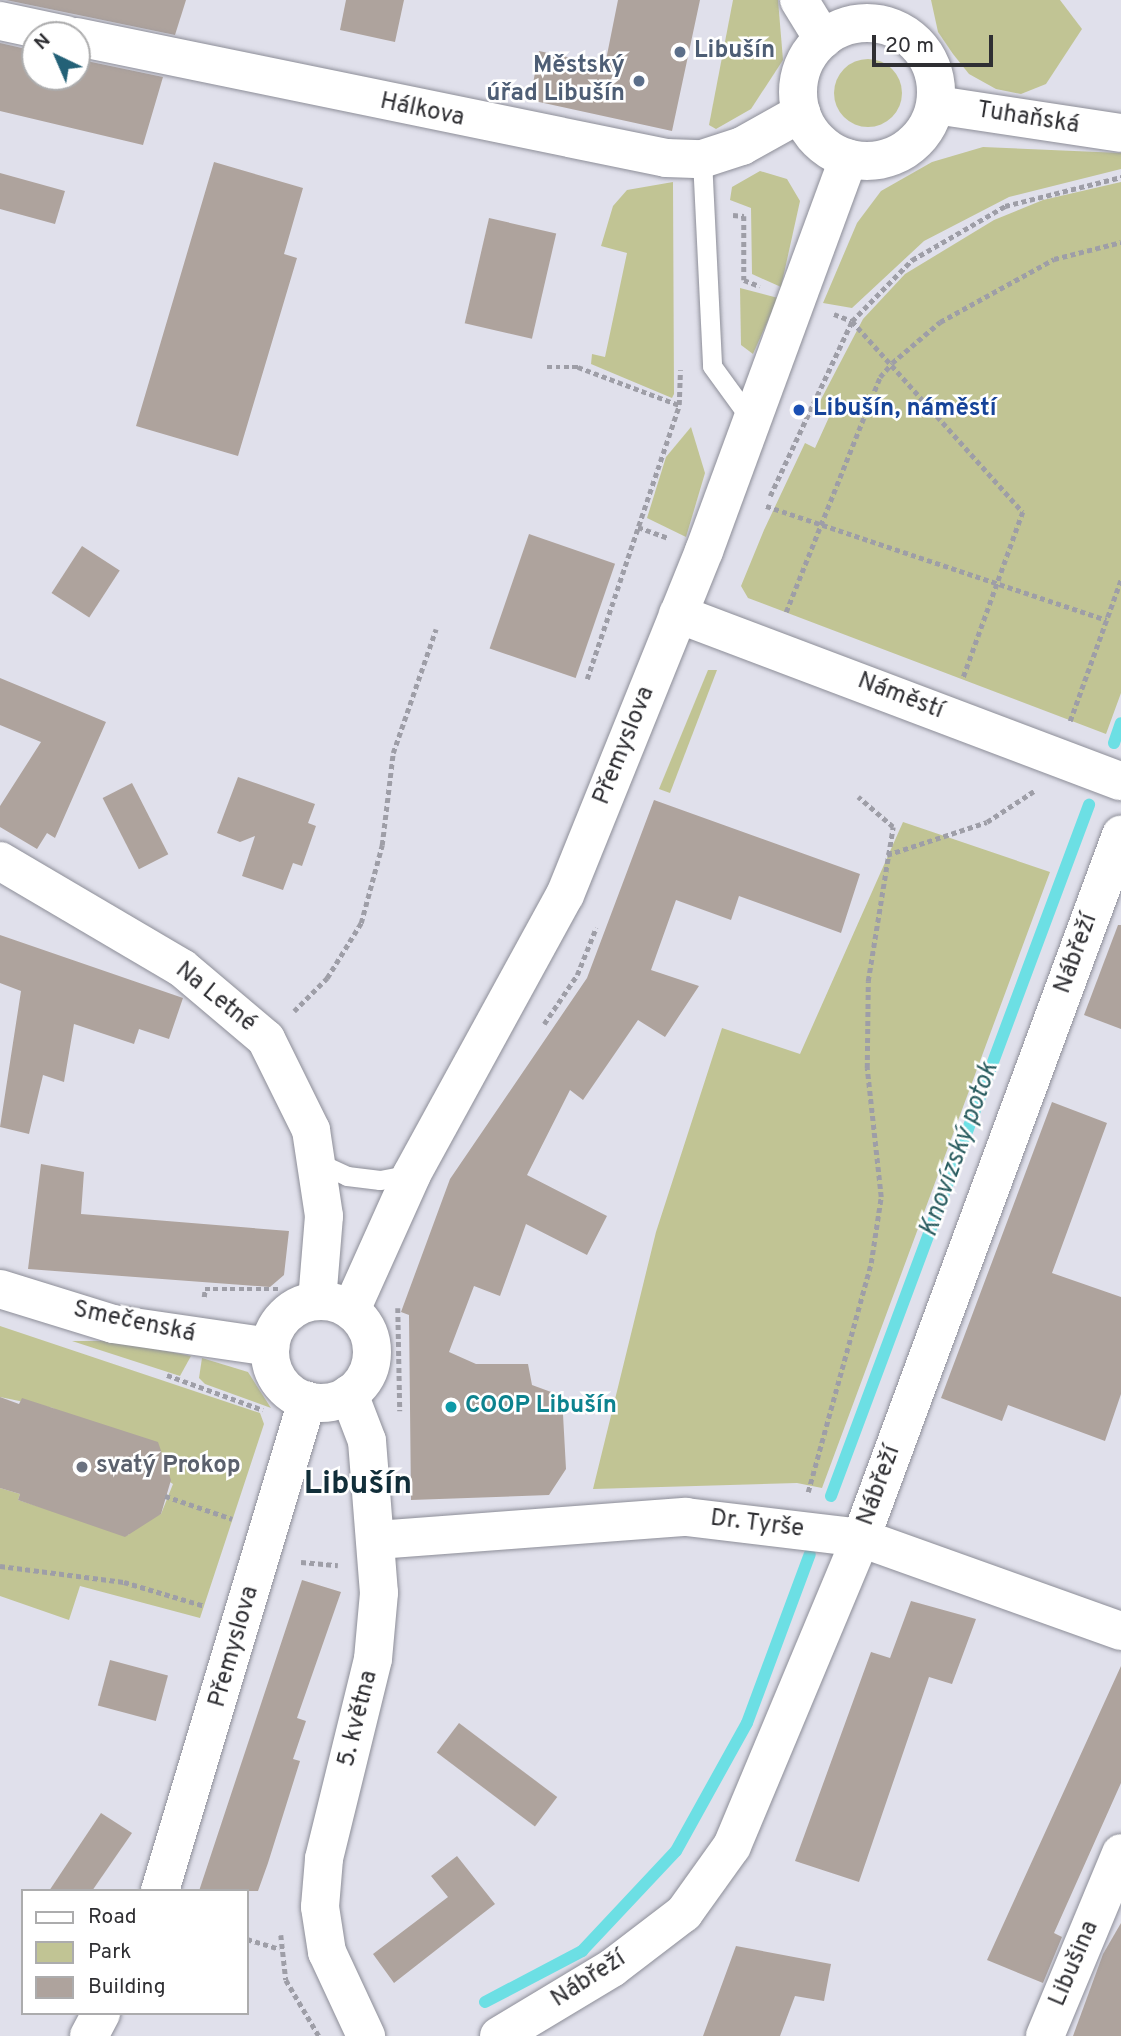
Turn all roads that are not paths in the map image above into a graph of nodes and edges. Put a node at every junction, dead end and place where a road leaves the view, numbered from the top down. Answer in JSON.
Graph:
{"nodes":[{"id":1,"x":799,"y":0,"type":"edge"},
{"id":2,"x":889,"y":13,"type":"edge"},
{"id":3,"x":0,"y":21,"type":"edge"},
{"id":4,"x":21,"y":25,"type":"edge"},
{"id":5,"x":822,"y":38,"type":"junction"},
{"id":6,"x":91,"y":40,"type":"edge"},
{"id":7,"x":936,"y":105,"type":"junction"},
{"id":8,"x":801,"y":113,"type":"junction"},
{"id":9,"x":1121,"y":133,"type":"edge"},
{"id":10,"x":702,"y":159,"type":"junction"},
{"id":11,"x":848,"y":159,"type":"junction"},
{"id":12,"x":753,"y":423,"type":"junction"},
{"id":13,"x":678,"y":614,"type":"junction"},
{"id":14,"x":1121,"y":780,"type":"edge"},
{"id":15,"x":1121,"y":835,"type":"edge"},
{"id":16,"x":0,"y":862,"type":"edge"},
{"id":17,"x":317,"y":1162,"type":"junction"},
{"id":18,"x":412,"y":1174,"type":"junction"},
{"id":19,"x":0,"y":1289,"type":"edge"},
{"id":20,"x":319,"y":1297,"type":"junction"},
{"id":21,"x":270,"y":1347,"type":"junction"},
{"id":22,"x":349,"y":1394,"type":"junction"},
{"id":23,"x":307,"y":1401,"type":"junction"},
{"id":24,"x":861,"y":1538,"type":"junction"},
{"id":25,"x":377,"y":1553,"type":"junction"},
{"id":26,"x":1121,"y":1631,"type":"edge"},
{"id":27,"x":1121,"y":1853,"type":"edge"},
{"id":28,"x":161,"y":1889,"type":"edge"},
{"id":29,"x":100,"y":2015,"type":"edge"},
{"id":30,"x":89,"y":2036,"type":"edge"},
{"id":31,"x":366,"y":2036,"type":"edge"},
{"id":32,"x":501,"y":2036,"type":"edge"},
{"id":33,"x":1045,"y":2036,"type":"edge"}],
"edges":[{"from":1,"to":5,"type":"street"},
{"from":2,"to":5,"type":"street"},
{"from":2,"to":7,"type":"street"},
{"from":3,"to":4,"type":"street"},
{"from":5,"to":8,"type":"street"},
{"from":6,"to":10,"type":"street","name":"Hálkova"},
{"from":7,"to":9,"type":"street","name":"Tuhaňská"},
{"from":7,"to":11,"type":"street"},
{"from":8,"to":10,"type":"street"},
{"from":8,"to":11,"type":"street"},
{"from":10,"to":12,"type":"lane"},
{"from":11,"to":12,"type":"street","name":"Přemyslova"},
{"from":12,"to":13,"type":"street","name":"Přemyslova"},
{"from":13,"to":14,"type":"street","name":"Náměstí"},
{"from":13,"to":18,"type":"street","name":"Přemyslova"},
{"from":15,"to":24,"type":"street","name":"Nábřeží"},
{"from":16,"to":17,"type":"street","name":"Na Letné"},
{"from":17,"to":18,"type":"lane"},
{"from":17,"to":20,"type":"street","name":"Na Letné"},
{"from":18,"to":20,"type":"street","name":"Přemyslova"},
{"from":19,"to":21,"type":"street","name":"Smečenská"},
{"from":20,"to":21,"type":"street"},
{"from":20,"to":22,"type":"street"},
{"from":21,"to":23,"type":"street"},
{"from":22,"to":23,"type":"street"},
{"from":22,"to":25,"type":"street","name":"5. května"},
{"from":23,"to":28,"type":"street","name":"Přemyslova"},
{"from":24,"to":25,"type":"street","name":"Dr. Tyrše"},
{"from":24,"to":26,"type":"street","name":"Dr. Tyrše"},
{"from":24,"to":32,"type":"street","name":"Nábřeží"},
{"from":25,"to":31,"type":"street","name":"5. května"},
{"from":27,"to":33,"type":"street","name":"Libušina"},
{"from":29,"to":30,"type":"street"}]}
